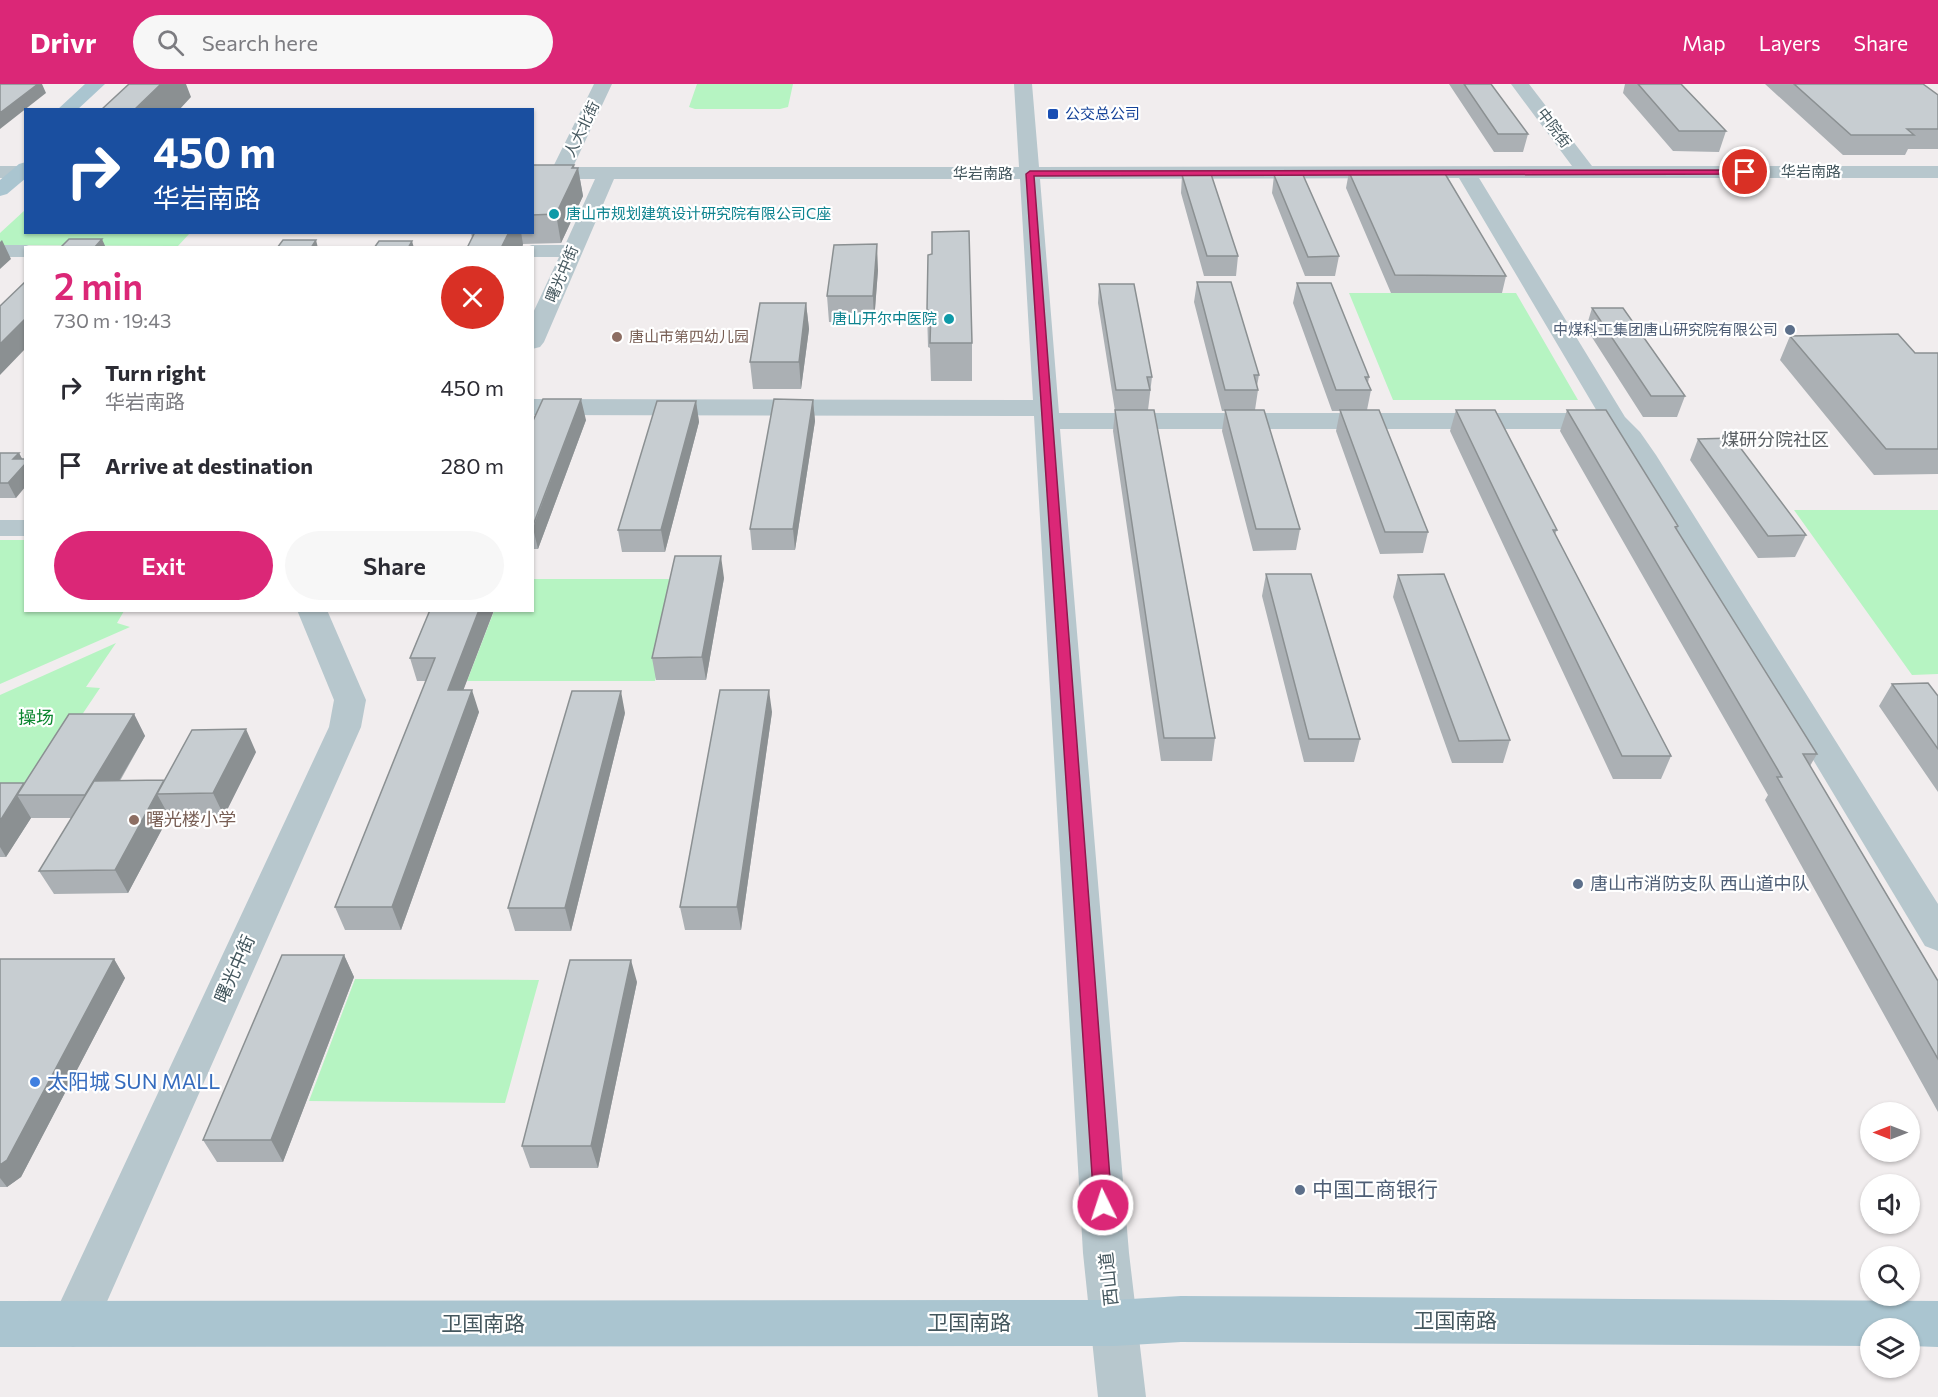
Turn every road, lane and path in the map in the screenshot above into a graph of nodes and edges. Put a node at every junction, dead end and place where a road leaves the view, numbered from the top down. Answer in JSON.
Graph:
{"nodes":[{"id":1,"x":96,"y":84,"type":"edge"},
{"id":2,"x":603,"y":84,"type":"edge"},
{"id":3,"x":1023,"y":84,"type":"edge"},
{"id":4,"x":1520,"y":84,"type":"edge"},
{"id":5,"x":114,"y":90,"type":"dead end"},
{"id":6,"x":68,"y":108,"type":"edge"},
{"id":7,"x":94,"y":108,"type":"edge"},
{"id":8,"x":0,"y":165,"type":"edge"},
{"id":9,"x":22,"y":166,"type":"edge"},
{"id":10,"x":0,"y":172,"type":"edge"},
{"id":11,"x":1587,"y":172,"type":"junction"},
{"id":12,"x":1938,"y":172,"type":"edge"},
{"id":13,"x":534,"y":173,"type":"edge"},
{"id":14,"x":560,"y":173,"type":"junction"},
{"id":15,"x":607,"y":173,"type":"junction"},
{"id":16,"x":1466,"y":173,"type":"junction"},
{"id":17,"x":1030,"y":174,"type":"junction"},
{"id":18,"x":0,"y":190,"type":"edge"},
{"id":19,"x":0,"y":251,"type":"edge"},
{"id":20,"x":24,"y":251,"type":"edge"},
{"id":21,"x":534,"y":251,"type":"edge"},
{"id":22,"x":572,"y":251,"type":"junction"},
{"id":23,"x":534,"y":337,"type":"edge"},
{"id":24,"x":534,"y":407,"type":"edge"},
{"id":25,"x":1048,"y":415,"type":"junction"},
{"id":26,"x":1615,"y":421,"type":"junction"},
{"id":27,"x":0,"y":528,"type":"edge"},
{"id":28,"x":24,"y":528,"type":"edge"},
{"id":29,"x":313,"y":612,"type":"edge"},
{"id":30,"x":1938,"y":936,"type":"edge"},
{"id":31,"x":1114,"y":1323,"type":"junction"},
{"id":32,"x":0,"y":1324,"type":"edge"},
{"id":33,"x":74,"y":1324,"type":"junction"},
{"id":34,"x":1938,"y":1324,"type":"edge"},
{"id":35,"x":1122,"y":1397,"type":"edge"}],
"edges":[{"from":1,"to":6,"type":"main road"},
{"from":2,"to":14,"type":"street","name":"人大北街"},
{"from":3,"to":17,"type":"street","name":"西山道"},
{"from":4,"to":11,"type":"street","name":"中院街"},
{"from":5,"to":7,"type":"main road"},
{"from":8,"to":9,"type":"main road"},
{"from":9,"to":10,"type":"street"},
{"from":9,"to":18,"type":"main road"},
{"from":11,"to":12,"type":"street","name":"华岩南路"},
{"from":11,"to":16,"type":"street","name":"华岩南路"},
{"from":13,"to":14,"type":"street","name":"华岩南路"},
{"from":14,"to":15,"type":"street","name":"华岩南路"},
{"from":15,"to":17,"type":"street","name":"华岩南路"},
{"from":15,"to":22,"type":"street","name":"曙光中街"},
{"from":16,"to":17,"type":"street","name":"华岩南路"},
{"from":16,"to":26,"type":"street"},
{"from":17,"to":25,"type":"street","name":"西山道"},
{"from":19,"to":20,"type":"street"},
{"from":21,"to":22,"type":"street"},
{"from":22,"to":23,"type":"street","name":"曙光中街"},
{"from":24,"to":25,"type":"street"},
{"from":25,"to":26,"type":"street"},
{"from":25,"to":31,"type":"street","name":"西山道"},
{"from":26,"to":30,"type":"street"},
{"from":27,"to":28,"type":"street"},
{"from":29,"to":33,"type":"street","name":"曙光中街"},
{"from":31,"to":33,"type":"main road","name":"卫国南路"},
{"from":31,"to":34,"type":"main road","name":"卫国南路"},
{"from":31,"to":35,"type":"street","name":"西山道"},
{"from":32,"to":33,"type":"main road","name":"卫国南路"}]}
